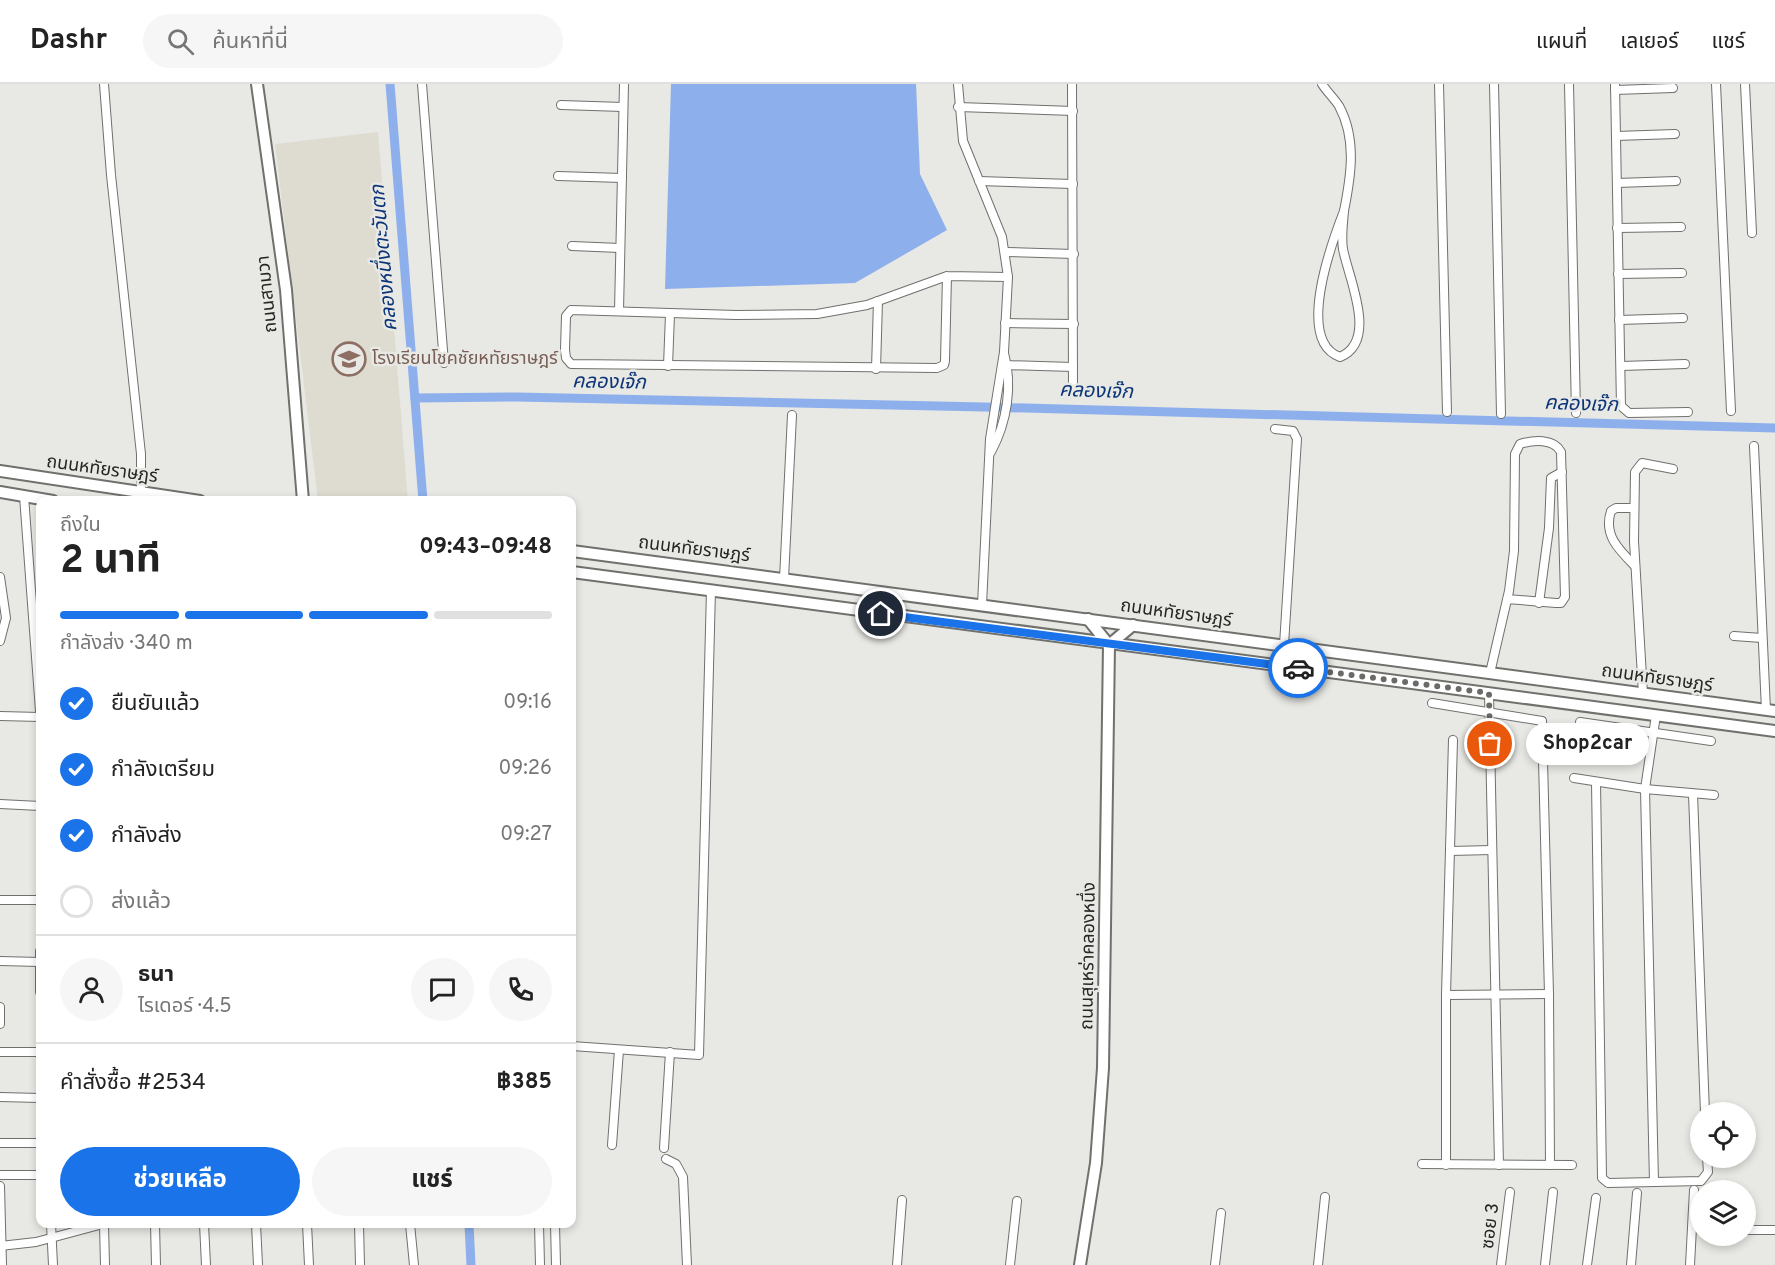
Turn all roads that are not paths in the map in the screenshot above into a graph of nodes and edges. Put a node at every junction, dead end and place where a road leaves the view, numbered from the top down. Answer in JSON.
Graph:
{"nodes":[{"id":1,"x":105,"y":84,"type":"edge"},
{"id":2,"x":257,"y":84,"type":"edge"},
{"id":3,"x":422,"y":84,"type":"edge"},
{"id":4,"x":624,"y":84,"type":"edge"},
{"id":5,"x":958,"y":84,"type":"edge"},
{"id":6,"x":1072,"y":84,"type":"edge"},
{"id":7,"x":1322,"y":84,"type":"edge"},
{"id":8,"x":1439,"y":84,"type":"edge"},
{"id":9,"x":1494,"y":84,"type":"edge"},
{"id":10,"x":1569,"y":84,"type":"edge"},
{"id":11,"x":1716,"y":84,"type":"edge"},
{"id":12,"x":1745,"y":84,"type":"edge"},
{"id":13,"x":1615,"y":87,"type":"edge"},
{"id":14,"x":1673,"y":88,"type":"dead end"},
{"id":15,"x":561,"y":105,"type":"dead end"},
{"id":16,"x":623,"y":107,"type":"junction"},
{"id":17,"x":958,"y":107,"type":"junction"},
{"id":18,"x":1073,"y":111,"type":"junction"},
{"id":19,"x":1675,"y":134,"type":"dead end"},
{"id":20,"x":1616,"y":136,"type":"junction"},
{"id":21,"x":558,"y":176,"type":"dead end"},
{"id":22,"x":622,"y":178,"type":"junction"},
{"id":23,"x":978,"y":181,"type":"junction"},
{"id":24,"x":1676,"y":181,"type":"dead end"},
{"id":25,"x":1617,"y":183,"type":"junction"},
{"id":26,"x":1073,"y":184,"type":"junction"},
{"id":27,"x":1344,"y":211,"type":"junction"},
{"id":28,"x":1681,"y":227,"type":"dead end"},
{"id":29,"x":1617,"y":228,"type":"junction"},
{"id":30,"x":1752,"y":233,"type":"dead end"},
{"id":31,"x":572,"y":246,"type":"dead end"},
{"id":32,"x":621,"y":248,"type":"junction"},
{"id":33,"x":1006,"y":252,"type":"junction"},
{"id":34,"x":1074,"y":254,"type":"junction"},
{"id":35,"x":1682,"y":273,"type":"dead end"},
{"id":36,"x":1618,"y":274,"type":"junction"},
{"id":37,"x":947,"y":276,"type":"junction"},
{"id":38,"x":1008,"y":277,"type":"junction"},
{"id":39,"x":878,"y":301,"type":"junction"},
{"id":40,"x":619,"y":311,"type":"junction"},
{"id":41,"x":670,"y":314,"type":"junction"},
{"id":42,"x":1683,"y":318,"type":"dead end"},
{"id":43,"x":1619,"y":320,"type":"junction"},
{"id":44,"x":1005,"y":323,"type":"junction"},
{"id":45,"x":1074,"y":324,"type":"junction"},
{"id":46,"x":444,"y":363,"type":"dead end"},
{"id":47,"x":1685,"y":364,"type":"dead end"},
{"id":48,"x":1004,"y":365,"type":"junction"},
{"id":49,"x":668,"y":366,"type":"junction"},
{"id":50,"x":1621,"y":366,"type":"junction"},
{"id":51,"x":1073,"y":367,"type":"junction"},
{"id":52,"x":876,"y":369,"type":"junction"},
{"id":53,"x":1073,"y":384,"type":"dead end"},
{"id":54,"x":1731,"y":411,"type":"dead end"},
{"id":55,"x":1447,"y":412,"type":"dead end"},
{"id":56,"x":1688,"y":412,"type":"dead end"},
{"id":57,"x":1501,"y":414,"type":"dead end"},
{"id":58,"x":1576,"y":414,"type":"dead end"},
{"id":59,"x":792,"y":415,"type":"dead end"},
{"id":60,"x":1275,"y":429,"type":"dead end"},
{"id":61,"x":1754,"y":446,"type":"dead end"},
{"id":62,"x":989,"y":454,"type":"junction"},
{"id":63,"x":1673,"y":469,"type":"dead end"},
{"id":64,"x":0,"y":471,"type":"edge"},
{"id":65,"x":1562,"y":472,"type":"junction"},
{"id":66,"x":28,"y":476,"type":"junction"},
{"id":67,"x":0,"y":492,"type":"edge"},
{"id":68,"x":141,"y":492,"type":"junction"},
{"id":69,"x":24,"y":496,"type":"junction"},
{"id":70,"x":167,"y":496,"type":"edge"},
{"id":71,"x":303,"y":496,"type":"edge"},
{"id":72,"x":36,"y":498,"type":"edge"},
{"id":73,"x":1634,"y":508,"type":"junction"},
{"id":74,"x":576,"y":552,"type":"edge"},
{"id":75,"x":1635,"y":566,"type":"junction"},
{"id":76,"x":576,"y":573,"type":"edge"},
{"id":77,"x":0,"y":578,"type":"edge"},
{"id":78,"x":784,"y":579,"type":"junction"},
{"id":79,"x":711,"y":590,"type":"junction"},
{"id":80,"x":1507,"y":599,"type":"junction"},
{"id":81,"x":1539,"y":603,"type":"junction"},
{"id":82,"x":982,"y":605,"type":"junction"},
{"id":83,"x":1088,"y":619,"type":"junction"},
{"id":84,"x":1133,"y":625,"type":"junction"},
{"id":85,"x":1734,"y":636,"type":"dead end"},
{"id":86,"x":1762,"y":638,"type":"junction"},
{"id":87,"x":0,"y":641,"type":"edge"},
{"id":88,"x":1109,"y":645,"type":"junction"},
{"id":89,"x":1284,"y":645,"type":"junction"},
{"id":90,"x":36,"y":657,"type":"edge"},
{"id":91,"x":1490,"y":673,"type":"junction"},
{"id":92,"x":1489,"y":693,"type":"junction"},
{"id":93,"x":1643,"y":694,"type":"junction"},
{"id":94,"x":1432,"y":703,"type":"dead end"},
{"id":95,"x":1770,"y":711,"type":"edge"},
{"id":96,"x":1489,"y":714,"type":"junction"},
{"id":97,"x":1656,"y":715,"type":"junction"},
{"id":98,"x":0,"y":716,"type":"edge"},
{"id":99,"x":36,"y":717,"type":"edge"},
{"id":100,"x":1580,"y":722,"type":"dead end"},
{"id":101,"x":1775,"y":731,"type":"edge"},
{"id":102,"x":1654,"y":733,"type":"junction"},
{"id":103,"x":1453,"y":740,"type":"dead end"},
{"id":104,"x":1711,"y":741,"type":"dead end"},
{"id":105,"x":1574,"y":778,"type":"dead end"},
{"id":106,"x":1596,"y":782,"type":"junction"},
{"id":107,"x":1645,"y":789,"type":"junction"},
{"id":108,"x":1693,"y":794,"type":"junction"},
{"id":109,"x":1714,"y":795,"type":"dead end"},
{"id":110,"x":0,"y":804,"type":"edge"},
{"id":111,"x":36,"y":806,"type":"edge"},
{"id":112,"x":1492,"y":850,"type":"junction"},
{"id":113,"x":1450,"y":851,"type":"junction"},
{"id":114,"x":0,"y":900,"type":"edge"},
{"id":115,"x":36,"y":900,"type":"edge"},
{"id":116,"x":0,"y":961,"type":"edge"},
{"id":117,"x":36,"y":962,"type":"edge"},
{"id":118,"x":1497,"y":994,"type":"junction"},
{"id":119,"x":1549,"y":994,"type":"junction"},
{"id":120,"x":1446,"y":995,"type":"junction"},
{"id":121,"x":0,"y":1007,"type":"edge"},
{"id":122,"x":0,"y":1024,"type":"edge"},
{"id":123,"x":576,"y":1046,"type":"edge"},
{"id":124,"x":619,"y":1050,"type":"junction"},
{"id":125,"x":0,"y":1052,"type":"edge"},
{"id":126,"x":36,"y":1052,"type":"edge"},
{"id":127,"x":670,"y":1052,"type":"junction"},
{"id":128,"x":0,"y":1097,"type":"edge"},
{"id":129,"x":36,"y":1098,"type":"edge"},
{"id":130,"x":1706,"y":1102,"type":"edge"},
{"id":131,"x":0,"y":1143,"type":"edge"},
{"id":132,"x":36,"y":1143,"type":"edge"},
{"id":133,"x":612,"y":1145,"type":"dead end"},
{"id":134,"x":664,"y":1148,"type":"dead end"},
{"id":135,"x":666,"y":1159,"type":"dead end"},
{"id":136,"x":1422,"y":1164,"type":"dead end"},
{"id":137,"x":1446,"y":1165,"type":"junction"},
{"id":138,"x":1499,"y":1165,"type":"junction"},
{"id":139,"x":1550,"y":1165,"type":"junction"},
{"id":140,"x":1572,"y":1165,"type":"dead end"},
{"id":141,"x":1708,"y":1168,"type":"edge"},
{"id":142,"x":0,"y":1175,"type":"edge"},
{"id":143,"x":36,"y":1175,"type":"edge"},
{"id":144,"x":1654,"y":1182,"type":"junction"},
{"id":145,"x":0,"y":1186,"type":"edge"},
{"id":146,"x":1510,"y":1192,"type":"dead end"},
{"id":147,"x":1553,"y":1192,"type":"dead end"},
{"id":148,"x":1637,"y":1193,"type":"dead end"},
{"id":149,"x":1325,"y":1197,"type":"dead end"},
{"id":150,"x":1596,"y":1198,"type":"dead end"},
{"id":151,"x":902,"y":1200,"type":"dead end"},
{"id":152,"x":1017,"y":1201,"type":"dead end"},
{"id":153,"x":1221,"y":1213,"type":"dead end"},
{"id":154,"x":51,"y":1228,"type":"edge"},
{"id":155,"x":88,"y":1228,"type":"edge"},
{"id":156,"x":103,"y":1228,"type":"edge"},
{"id":157,"x":155,"y":1228,"type":"edge"},
{"id":158,"x":204,"y":1228,"type":"edge"},
{"id":159,"x":256,"y":1228,"type":"edge"},
{"id":160,"x":307,"y":1228,"type":"edge"},
{"id":161,"x":359,"y":1228,"type":"edge"},
{"id":162,"x":410,"y":1228,"type":"edge"},
{"id":163,"x":538,"y":1228,"type":"edge"},
{"id":164,"x":555,"y":1228,"type":"edge"},
{"id":165,"x":1756,"y":1230,"type":"edge"},
{"id":166,"x":1775,"y":1230,"type":"edge"},
{"id":167,"x":52,"y":1238,"type":"junction"},
{"id":168,"x":1,"y":1246,"type":"edge"},
{"id":169,"x":1691,"y":1246,"type":"edge"},
{"id":170,"x":2,"y":1265,"type":"edge"},
{"id":171,"x":53,"y":1265,"type":"edge"},
{"id":172,"x":105,"y":1265,"type":"edge"},
{"id":173,"x":156,"y":1265,"type":"edge"},
{"id":174,"x":206,"y":1265,"type":"edge"},
{"id":175,"x":258,"y":1265,"type":"edge"},
{"id":176,"x":309,"y":1265,"type":"edge"},
{"id":177,"x":360,"y":1265,"type":"edge"},
{"id":178,"x":414,"y":1265,"type":"edge"},
{"id":179,"x":540,"y":1265,"type":"edge"},
{"id":180,"x":556,"y":1265,"type":"edge"},
{"id":181,"x":687,"y":1265,"type":"edge"},
{"id":182,"x":897,"y":1265,"type":"edge"},
{"id":183,"x":1010,"y":1265,"type":"edge"},
{"id":184,"x":1080,"y":1265,"type":"edge"},
{"id":185,"x":1215,"y":1265,"type":"edge"},
{"id":186,"x":1318,"y":1265,"type":"edge"},
{"id":187,"x":1501,"y":1265,"type":"edge"},
{"id":188,"x":1545,"y":1265,"type":"edge"},
{"id":189,"x":1587,"y":1265,"type":"edge"},
{"id":190,"x":1630,"y":1265,"type":"edge"},
{"id":191,"x":1690,"y":1265,"type":"edge"}],
"edges":[{"from":1,"to":68,"type":"street"},
{"from":2,"to":71,"type":"main road","name":"ถนนสามวา"},
{"from":3,"to":46,"type":"street"},
{"from":4,"to":16,"type":"street"},
{"from":5,"to":17,"type":"street"},
{"from":6,"to":18,"type":"street"},
{"from":7,"to":27,"type":"street"},
{"from":8,"to":55,"type":"street"},
{"from":9,"to":57,"type":"street"},
{"from":10,"to":58,"type":"street"},
{"from":11,"to":54,"type":"street"},
{"from":12,"to":30,"type":"street"},
{"from":13,"to":14,"type":"street"},
{"from":13,"to":20,"type":"street"},
{"from":15,"to":16,"type":"street"},
{"from":16,"to":22,"type":"street"},
{"from":17,"to":18,"type":"street"},
{"from":17,"to":23,"type":"street"},
{"from":18,"to":26,"type":"street"},
{"from":19,"to":20,"type":"street"},
{"from":20,"to":25,"type":"street"},
{"from":21,"to":22,"type":"street"},
{"from":22,"to":32,"type":"street"},
{"from":23,"to":26,"type":"street"},
{"from":23,"to":33,"type":"street"},
{"from":24,"to":25,"type":"street"},
{"from":25,"to":29,"type":"street"},
{"from":26,"to":34,"type":"street"},
{"from":27,"to":27,"type":"street"},
{"from":28,"to":29,"type":"street"},
{"from":29,"to":36,"type":"street"},
{"from":31,"to":32,"type":"street"},
{"from":32,"to":40,"type":"street"},
{"from":33,"to":34,"type":"street"},
{"from":33,"to":38,"type":"street"},
{"from":34,"to":45,"type":"street"},
{"from":35,"to":36,"type":"street"},
{"from":36,"to":43,"type":"street"},
{"from":37,"to":38,"type":"street"},
{"from":37,"to":39,"type":"street"},
{"from":37,"to":52,"type":"street"},
{"from":38,"to":44,"type":"street"},
{"from":39,"to":41,"type":"street"},
{"from":39,"to":52,"type":"street"},
{"from":40,"to":41,"type":"street"},
{"from":40,"to":49,"type":"street"},
{"from":41,"to":49,"type":"street"},
{"from":42,"to":43,"type":"street"},
{"from":43,"to":50,"type":"street"},
{"from":44,"to":45,"type":"street"},
{"from":44,"to":48,"type":"street"},
{"from":45,"to":51,"type":"street"},
{"from":47,"to":50,"type":"street"},
{"from":48,"to":51,"type":"street"},
{"from":48,"to":62,"type":"street"},
{"from":48,"to":62,"type":"street"},
{"from":49,"to":52,"type":"street"},
{"from":50,"to":56,"type":"street"},
{"from":51,"to":53,"type":"street"},
{"from":59,"to":78,"type":"street"},
{"from":60,"to":89,"type":"street"},
{"from":61,"to":86,"type":"street"},
{"from":62,"to":82,"type":"street"},
{"from":63,"to":73,"type":"street"},
{"from":64,"to":66,"type":"main road","name":"ถนนหทัยราษฎร์"},
{"from":65,"to":80,"type":"street"},
{"from":65,"to":81,"type":"street"},
{"from":65,"to":81,"type":"street"},
{"from":66,"to":68,"type":"main road","name":"ถนนหทัยราษฎร์"},
{"from":66,"to":69,"type":"main road"},
{"from":67,"to":69,"type":"main road","name":"ถนนหทัยราษฎร์"},
{"from":68,"to":70,"type":"main road","name":"ถนนหทัยราษฎร์"},
{"from":69,"to":72,"type":"main road","name":"ถนนหทัยราษฎร์"},
{"from":69,"to":90,"type":"street"},
{"from":73,"to":75,"type":"street"},
{"from":73,"to":75,"type":"street"},
{"from":74,"to":78,"type":"main road","name":"ถนนหทัยราษฎร์"},
{"from":75,"to":93,"type":"street"},
{"from":76,"to":79,"type":"main road","name":"ถนนหทัยราษฎร์"},
{"from":77,"to":87,"type":"street"},
{"from":78,"to":82,"type":"main road","name":"ถนนหทัยราษฎร์"},
{"from":79,"to":88,"type":"main road","name":"ถนนหทัยราษฎร์"},
{"from":79,"to":127,"type":"street"},
{"from":80,"to":81,"type":"street"},
{"from":80,"to":91,"type":"street"},
{"from":82,"to":83,"type":"main road","name":"ถนนหทัยราษฎร์"},
{"from":83,"to":84,"type":"main road","name":"ถนนหทัยราษฎร์"},
{"from":83,"to":88,"type":"main road"},
{"from":84,"to":88,"type":"main road"},
{"from":84,"to":89,"type":"main road","name":"ถนนหทัยราษฎร์"},
{"from":85,"to":86,"type":"street"},
{"from":86,"to":95,"type":"street"},
{"from":88,"to":92,"type":"main road","name":"ถนนหทัยราษฎร์"},
{"from":88,"to":184,"type":"main road","name":"ถนนสุเหร่าคลองหนึ่ง"},
{"from":89,"to":91,"type":"main road","name":"ถนนหทัยราษฎร์"},
{"from":91,"to":93,"type":"main road","name":"ถนนหทัยราษฎร์"},
{"from":92,"to":96,"type":"street"},
{"from":92,"to":97,"type":"main road","name":"ถนนหทัยราษฎร์"},
{"from":93,"to":95,"type":"main road","name":"ถนนหทัยราษฎร์"},
{"from":94,"to":96,"type":"street"},
{"from":96,"to":112,"type":"street"},
{"from":96,"to":119,"type":"street"},
{"from":97,"to":101,"type":"main road","name":"ถนนหทัยราษฎร์"},
{"from":97,"to":102,"type":"street"},
{"from":98,"to":99,"type":"street"},
{"from":100,"to":102,"type":"street"},
{"from":102,"to":104,"type":"street"},
{"from":102,"to":107,"type":"street"},
{"from":103,"to":113,"type":"street"},
{"from":105,"to":106,"type":"street"},
{"from":106,"to":107,"type":"street"},
{"from":106,"to":144,"type":"street"},
{"from":107,"to":108,"type":"street"},
{"from":107,"to":144,"type":"street"},
{"from":108,"to":109,"type":"street"},
{"from":108,"to":130,"type":"street"},
{"from":110,"to":111,"type":"street"},
{"from":112,"to":113,"type":"street"},
{"from":112,"to":118,"type":"street"},
{"from":113,"to":120,"type":"street"},
{"from":114,"to":115,"type":"street"},
{"from":116,"to":117,"type":"street"},
{"from":118,"to":119,"type":"street"},
{"from":118,"to":120,"type":"street"},
{"from":118,"to":138,"type":"street"},
{"from":119,"to":139,"type":"street"},
{"from":120,"to":137,"type":"street"},
{"from":121,"to":122,"type":"street"},
{"from":123,"to":124,"type":"street"},
{"from":124,"to":127,"type":"street"},
{"from":124,"to":133,"type":"street"},
{"from":125,"to":126,"type":"street"},
{"from":127,"to":134,"type":"street"},
{"from":128,"to":129,"type":"street"},
{"from":131,"to":132,"type":"street"},
{"from":135,"to":181,"type":"street"},
{"from":136,"to":137,"type":"street"},
{"from":137,"to":138,"type":"street"},
{"from":138,"to":139,"type":"street"},
{"from":139,"to":140,"type":"street"},
{"from":141,"to":144,"type":"street"},
{"from":142,"to":143,"type":"street"},
{"from":145,"to":168,"type":"street"},
{"from":146,"to":187,"type":"street","name":"ซอย 3"},
{"from":147,"to":188,"type":"street"},
{"from":148,"to":190,"type":"street"},
{"from":149,"to":186,"type":"street"},
{"from":150,"to":189,"type":"street"},
{"from":151,"to":182,"type":"street"},
{"from":152,"to":183,"type":"street"},
{"from":153,"to":185,"type":"street"},
{"from":154,"to":167,"type":"street"},
{"from":155,"to":167,"type":"street"},
{"from":156,"to":172,"type":"street"},
{"from":157,"to":173,"type":"street"},
{"from":158,"to":174,"type":"street"},
{"from":159,"to":175,"type":"street"},
{"from":160,"to":176,"type":"street"},
{"from":161,"to":177,"type":"street"},
{"from":162,"to":178,"type":"street"},
{"from":163,"to":179,"type":"street"},
{"from":164,"to":180,"type":"street"},
{"from":165,"to":166,"type":"street"},
{"from":167,"to":168,"type":"street"},
{"from":167,"to":171,"type":"street"},
{"from":168,"to":170,"type":"street"},
{"from":169,"to":191,"type":"street"}]}
